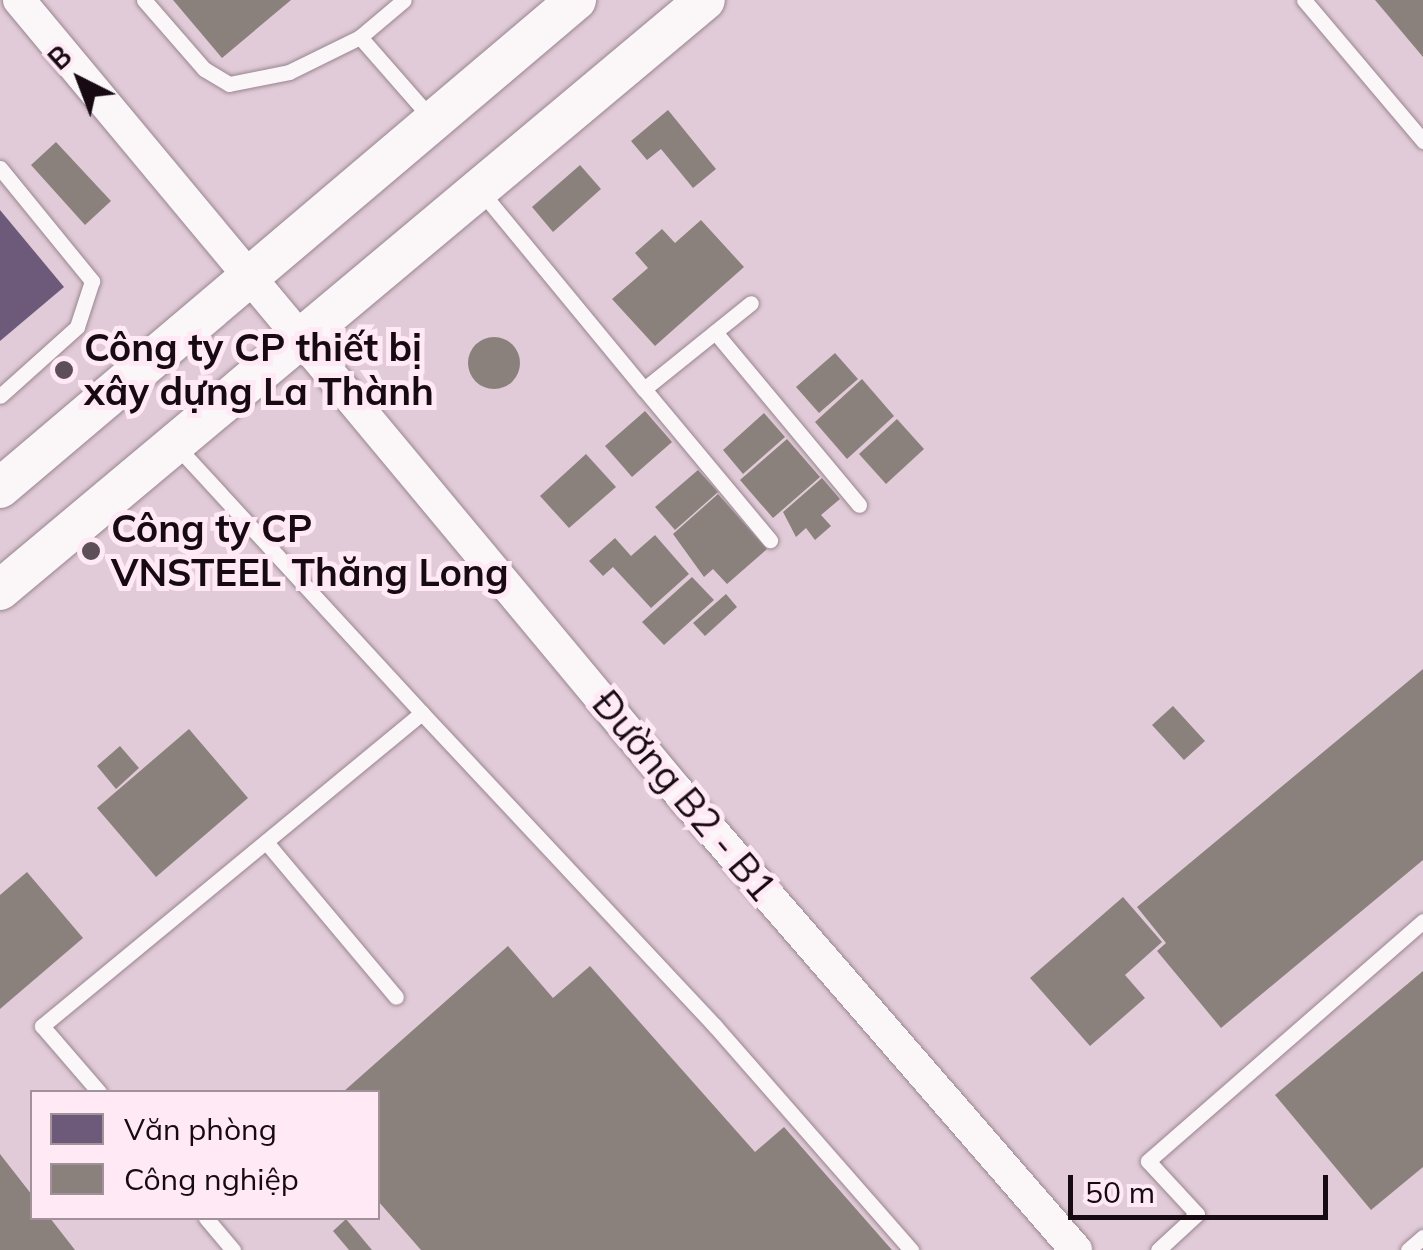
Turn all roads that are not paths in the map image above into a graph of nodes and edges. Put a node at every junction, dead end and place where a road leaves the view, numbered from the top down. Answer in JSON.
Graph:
{"nodes":[{"id":1,"x":19,"y":0,"type":"edge"},
{"id":2,"x":144,"y":0,"type":"edge"},
{"id":3,"x":404,"y":0,"type":"edge"},
{"id":4,"x":576,"y":0,"type":"edge"},
{"id":5,"x":705,"y":0,"type":"edge"},
{"id":6,"x":1304,"y":0,"type":"edge"},
{"id":7,"x":360,"y":37,"type":"junction"},
{"id":8,"x":434,"y":121,"type":"junction"},
{"id":9,"x":1423,"y":141,"type":"edge"},
{"id":10,"x":0,"y":168,"type":"edge"},
{"id":11,"x":479,"y":189,"type":"junction"},
{"id":12,"x":251,"y":276,"type":"junction"},
{"id":13,"x":751,"y":303,"type":"dead end"},
{"id":14,"x":715,"y":332,"type":"junction"},
{"id":15,"x":302,"y":333,"type":"junction"},
{"id":16,"x":644,"y":389,"type":"junction"},
{"id":17,"x":0,"y":396,"type":"edge"},
{"id":18,"x":175,"y":444,"type":"junction"},
{"id":19,"x":0,"y":488,"type":"edge"},
{"id":20,"x":859,"y":505,"type":"dead end"},
{"id":21,"x":770,"y":540,"type":"dead end"},
{"id":22,"x":0,"y":590,"type":"edge"},
{"id":23,"x":422,"y":713,"type":"junction"},
{"id":24,"x":266,"y":842,"type":"junction"},
{"id":25,"x":1423,"y":921,"type":"edge"},
{"id":26,"x":396,"y":996,"type":"dead end"},
{"id":27,"x":97,"y":1090,"type":"edge"},
{"id":28,"x":208,"y":1220,"type":"edge"},
{"id":29,"x":1423,"y":1237,"type":"edge"},
{"id":30,"x":233,"y":1250,"type":"edge"},
{"id":31,"x":911,"y":1250,"type":"edge"},
{"id":32,"x":1076,"y":1250,"type":"edge"},
{"id":33,"x":1158,"y":1250,"type":"edge"},
{"id":34,"x":1408,"y":1250,"type":"edge"}],
"edges":[{"from":1,"to":12,"type":"street","name":"Đường B2 - B1"},
{"from":2,"to":7,"type":"lane"},
{"from":3,"to":7,"type":"lane"},
{"from":4,"to":8,"type":"street"},
{"from":5,"to":11,"type":"street"},
{"from":6,"to":9,"type":"lane"},
{"from":7,"to":8,"type":"lane"},
{"from":8,"to":12,"type":"street"},
{"from":10,"to":17,"type":"lane"},
{"from":11,"to":15,"type":"street"},
{"from":11,"to":16,"type":"lane"},
{"from":12,"to":15,"type":"street","name":"Đường B2 - B1"},
{"from":12,"to":19,"type":"street"},
{"from":13,"to":14,"type":"lane"},
{"from":14,"to":16,"type":"lane"},
{"from":14,"to":20,"type":"lane"},
{"from":15,"to":18,"type":"street"},
{"from":15,"to":32,"type":"street","name":"Đường B2 - B1"},
{"from":16,"to":21,"type":"lane"},
{"from":18,"to":22,"type":"street"},
{"from":18,"to":23,"type":"lane"},
{"from":23,"to":24,"type":"lane"},
{"from":23,"to":31,"type":"lane"},
{"from":24,"to":26,"type":"lane"},
{"from":24,"to":27,"type":"lane"},
{"from":25,"to":33,"type":"lane"},
{"from":28,"to":30,"type":"lane"},
{"from":29,"to":34,"type":"lane"}]}
